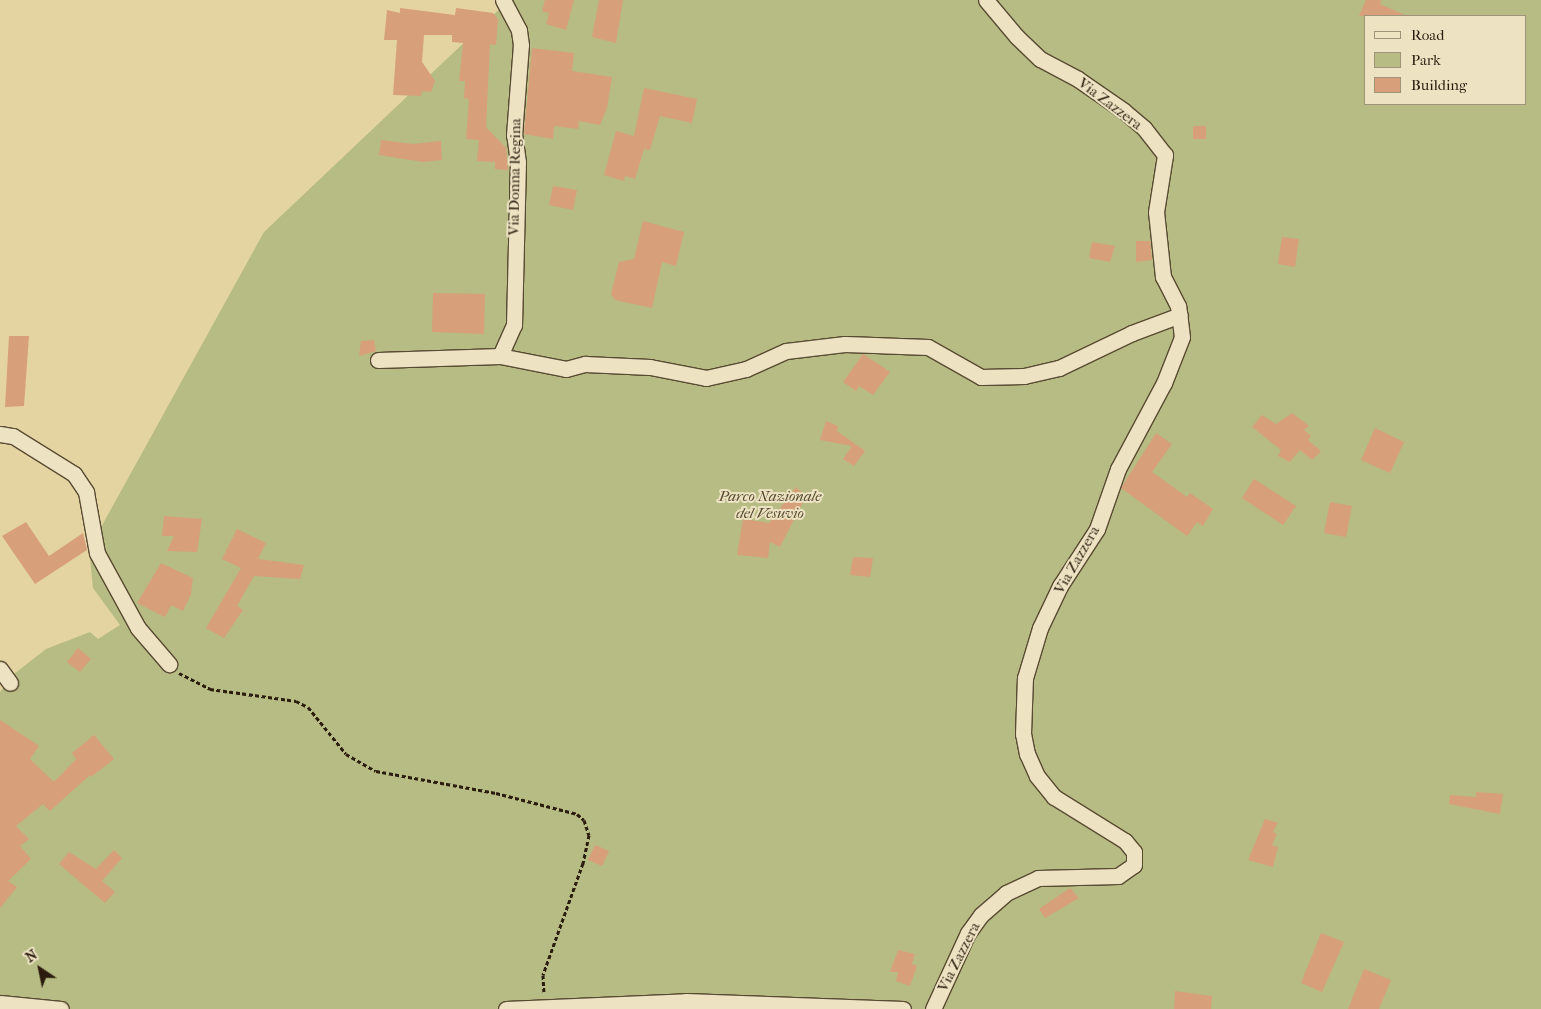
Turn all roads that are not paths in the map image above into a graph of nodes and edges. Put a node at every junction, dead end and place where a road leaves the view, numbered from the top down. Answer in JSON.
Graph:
{"nodes":[{"id":1,"x":503,"y":0,"type":"edge"},
{"id":2,"x":986,"y":0,"type":"edge"},
{"id":3,"x":1180,"y":315,"type":"junction"},
{"id":4,"x":500,"y":356,"type":"junction"},
{"id":5,"x":378,"y":360,"type":"dead end"},
{"id":6,"x":0,"y":434,"type":"edge"},
{"id":7,"x":169,"y":664,"type":"road end"},
{"id":8,"x":0,"y":669,"type":"edge"},
{"id":9,"x":10,"y":683,"type":"dead end"},
{"id":10,"x":0,"y":1003,"type":"edge"},
{"id":11,"x":61,"y":1009,"type":"edge"},
{"id":12,"x":506,"y":1009,"type":"edge"},
{"id":13,"x":903,"y":1009,"type":"edge"},
{"id":14,"x":933,"y":1009,"type":"edge"}],
"edges":[{"from":1,"to":4,"type":"street","name":"Via Donna Regina"},
{"from":2,"to":3,"type":"street","name":"Via Zazzera"},
{"from":3,"to":4,"type":"street"},
{"from":3,"to":14,"type":"street","name":"Via Zazzera"},
{"from":4,"to":5,"type":"street"},
{"from":6,"to":7,"type":"street"},
{"from":8,"to":9,"type":"street"},
{"from":10,"to":11,"type":"street"},
{"from":12,"to":13,"type":"street"}]}
